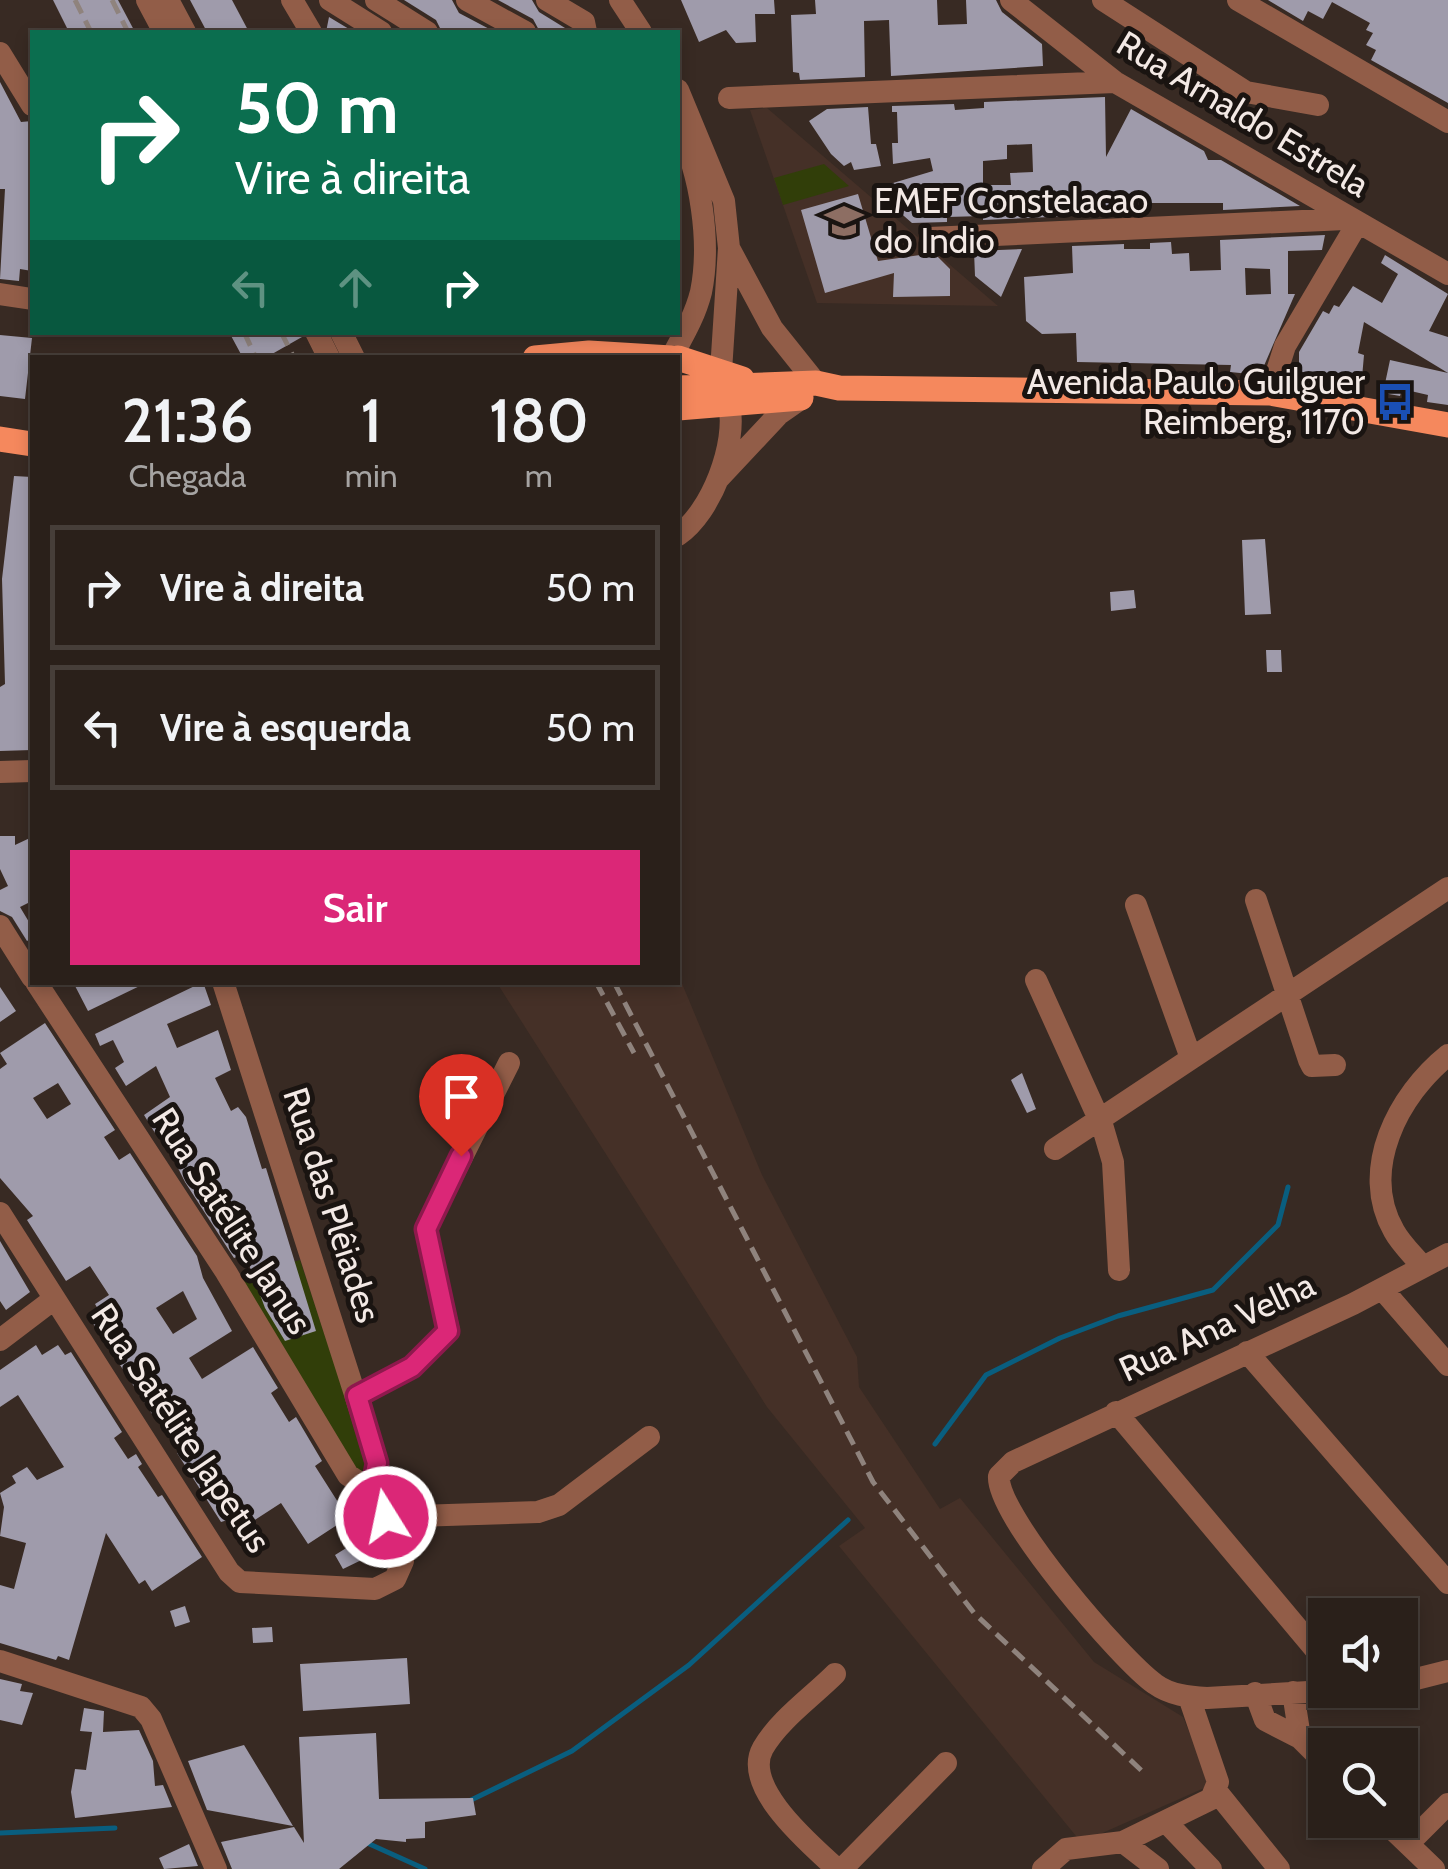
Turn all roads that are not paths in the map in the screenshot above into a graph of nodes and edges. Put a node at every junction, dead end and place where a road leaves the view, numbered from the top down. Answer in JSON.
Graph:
{"nodes":[{"id":1,"x":147,"y":0,"type":"edge"},
{"id":2,"x":168,"y":0,"type":"edge"},
{"id":3,"x":292,"y":0,"type":"edge"},
{"id":4,"x":330,"y":0,"type":"edge"},
{"id":5,"x":376,"y":0,"type":"edge"},
{"id":6,"x":467,"y":0,"type":"edge"},
{"id":7,"x":547,"y":0,"type":"edge"},
{"id":8,"x":619,"y":0,"type":"edge"},
{"id":9,"x":1011,"y":0,"type":"edge"},
{"id":10,"x":1103,"y":0,"type":"edge"},
{"id":11,"x":1238,"y":0,"type":"edge"},
{"id":12,"x":163,"y":30,"type":"edge"},
{"id":13,"x":184,"y":30,"type":"edge"},
{"id":14,"x":310,"y":30,"type":"edge"},
{"id":15,"x":379,"y":30,"type":"edge"},
{"id":16,"x":424,"y":30,"type":"edge"},
{"id":17,"x":521,"y":30,"type":"edge"},
{"id":18,"x":586,"y":30,"type":"edge"},
{"id":19,"x":629,"y":30,"type":"edge"},
{"id":20,"x":640,"y":30,"type":"edge"},
{"id":21,"x":0,"y":53,"type":"edge"},
{"id":22,"x":1115,"y":82,"type":"junction"},
{"id":23,"x":680,"y":95,"type":"edge"},
{"id":24,"x":729,"y":98,"type":"dead end"},
{"id":25,"x":30,"y":102,"type":"edge"},
{"id":26,"x":1318,"y":105,"type":"dead end"},
{"id":27,"x":1448,"y":122,"type":"edge"},
{"id":28,"x":680,"y":134,"type":"edge"},
{"id":29,"x":1352,"y":222,"type":"junction"},
{"id":30,"x":929,"y":238,"type":"dead end"},
{"id":31,"x":729,"y":248,"type":"junction"},
{"id":32,"x":1448,"y":274,"type":"edge"},
{"id":33,"x":0,"y":294,"type":"edge"},
{"id":34,"x":30,"y":299,"type":"edge"},
{"id":35,"x":598,"y":355,"type":"edge"},
{"id":36,"x":654,"y":355,"type":"edge"},
{"id":37,"x":675,"y":355,"type":"edge"},
{"id":38,"x":680,"y":361,"type":"edge"},
{"id":39,"x":725,"y":387,"type":"junction"},
{"id":40,"x":680,"y":388,"type":"edge"},
{"id":41,"x":819,"y":390,"type":"junction"},
{"id":42,"x":1270,"y":393,"type":"junction"},
{"id":43,"x":680,"y":407,"type":"edge"},
{"id":44,"x":1448,"y":425,"type":"edge"},
{"id":45,"x":0,"y":440,"type":"edge"},
{"id":46,"x":30,"y":444,"type":"edge"},
{"id":47,"x":716,"y":480,"type":"junction"},
{"id":48,"x":680,"y":535,"type":"edge"},
{"id":49,"x":30,"y":771,"type":"edge"},
{"id":50,"x":0,"y":772,"type":"edge"},
{"id":51,"x":1448,"y":888,"type":"edge"},
{"id":52,"x":1256,"y":900,"type":"dead end"},
{"id":53,"x":1136,"y":905,"type":"dead end"},
{"id":54,"x":0,"y":926,"type":"edge"},
{"id":55,"x":30,"y":974,"type":"edge"},
{"id":56,"x":1036,"y":980,"type":"dead end"},
{"id":57,"x":37,"y":985,"type":"edge"},
{"id":58,"x":224,"y":985,"type":"edge"},
{"id":59,"x":1290,"y":993,"type":"junction"},
{"id":60,"x":1448,"y":1055,"type":"edge"},
{"id":61,"x":1191,"y":1058,"type":"junction"},
{"id":62,"x":509,"y":1064,"type":"dead end"},
{"id":63,"x":1336,"y":1065,"type":"dead end"},
{"id":64,"x":1100,"y":1119,"type":"junction"},
{"id":65,"x":1055,"y":1148,"type":"dead end"},
{"id":66,"x":0,"y":1213,"type":"edge"},
{"id":67,"x":1448,"y":1254,"type":"edge"},
{"id":68,"x":1423,"y":1267,"type":"junction"},
{"id":69,"x":1119,"y":1270,"type":"dead end"},
{"id":70,"x":1383,"y":1290,"type":"junction"},
{"id":71,"x":54,"y":1299,"type":"junction"},
{"id":72,"x":0,"y":1340,"type":"edge"},
{"id":73,"x":1248,"y":1352,"type":"junction"},
{"id":74,"x":1448,"y":1366,"type":"edge"},
{"id":75,"x":357,"y":1396,"type":"junction"},
{"id":76,"x":1116,"y":1412,"type":"junction"},
{"id":77,"x":649,"y":1437,"type":"dead end"},
{"id":78,"x":372,"y":1491,"type":"junction"},
{"id":79,"x":386,"y":1517,"type":"junction"},
{"id":80,"x":403,"y":1561,"type":"joint"},
{"id":81,"x":1448,"y":1583,"type":"edge"},
{"id":82,"x":1308,"y":1641,"type":"edge"},
{"id":83,"x":0,"y":1661,"type":"edge"},
{"id":84,"x":1448,"y":1671,"type":"edge"},
{"id":85,"x":835,"y":1674,"type":"dead end"},
{"id":86,"x":1418,"y":1678,"type":"edge"},
{"id":87,"x":1308,"y":1691,"type":"edge"},
{"id":88,"x":1293,"y":1692,"type":"junction"},
{"id":89,"x":1255,"y":1693,"type":"junction"},
{"id":90,"x":1189,"y":1697,"type":"junction"},
{"id":91,"x":1300,"y":1738,"type":"junction"},
{"id":92,"x":1308,"y":1746,"type":"edge"},
{"id":93,"x":946,"y":1762,"type":"dead end"},
{"id":94,"x":1216,"y":1792,"type":"junction"},
{"id":95,"x":1448,"y":1804,"type":"edge"},
{"id":96,"x":1168,"y":1824,"type":"junction"},
{"id":97,"x":1402,"y":1838,"type":"edge"},
{"id":98,"x":1123,"y":1842,"type":"junction"},
{"id":99,"x":1408,"y":1844,"type":"junction"},
{"id":100,"x":216,"y":1869,"type":"edge"},
{"id":101,"x":839,"y":1869,"type":"edge"},
{"id":102,"x":1043,"y":1869,"type":"edge"},
{"id":103,"x":1158,"y":1869,"type":"edge"},
{"id":104,"x":1210,"y":1869,"type":"edge"},
{"id":105,"x":1279,"y":1869,"type":"edge"},
{"id":106,"x":1434,"y":1869,"type":"edge"}],
"edges":[{"from":1,"to":12,"type":"street"},
{"from":2,"to":13,"type":"street"},
{"from":3,"to":14,"type":"street"},
{"from":4,"to":15,"type":"street"},
{"from":5,"to":16,"type":"street"},
{"from":6,"to":17,"type":"street"},
{"from":7,"to":18,"type":"street"},
{"from":8,"to":19,"type":"street"},
{"from":8,"to":20,"type":"street"},
{"from":9,"to":22,"type":"street","name":"Rua Arnaldo Estrela"},
{"from":10,"to":26,"type":"street"},
{"from":11,"to":27,"type":"street"},
{"from":21,"to":25,"type":"street"},
{"from":22,"to":24,"type":"street"},
{"from":22,"to":29,"type":"street","name":"Rua Arnaldo Estrela"},
{"from":23,"to":31,"type":"street"},
{"from":28,"to":37,"type":"street"},
{"from":29,"to":30,"type":"street"},
{"from":29,"to":32,"type":"street","name":"Rua Arnaldo Estrela"},
{"from":29,"to":42,"type":"street"},
{"from":31,"to":39,"type":"street"},
{"from":31,"to":41,"type":"street"},
{"from":33,"to":34,"type":"street"},
{"from":35,"to":36,"type":"main road"},
{"from":38,"to":39,"type":"main road"},
{"from":39,"to":40,"type":"main road"},
{"from":39,"to":41,"type":"main road"},
{"from":39,"to":41,"type":"main road"},
{"from":39,"to":43,"type":"main road"},
{"from":39,"to":47,"type":"street"},
{"from":41,"to":42,"type":"main road"},
{"from":41,"to":47,"type":"street"},
{"from":42,"to":44,"type":"main road"},
{"from":45,"to":46,"type":"main road"},
{"from":47,"to":48,"type":"street"},
{"from":49,"to":50,"type":"street"},
{"from":51,"to":59,"type":"street"},
{"from":52,"to":59,"type":"street"},
{"from":53,"to":61,"type":"street"},
{"from":54,"to":55,"type":"street","name":"Rua Satélite Janus"},
{"from":56,"to":64,"type":"street"},
{"from":57,"to":78,"type":"street","name":"Rua Satélite Janus"},
{"from":58,"to":75,"type":"street","name":"Rua das Plêiades"},
{"from":59,"to":61,"type":"street"},
{"from":59,"to":63,"type":"street"},
{"from":60,"to":68,"type":"street"},
{"from":61,"to":64,"type":"street"},
{"from":62,"to":75,"type":"street"},
{"from":64,"to":65,"type":"street"},
{"from":64,"to":69,"type":"street"},
{"from":66,"to":71,"type":"street","name":"Rua Satélite Japetus"},
{"from":67,"to":68,"type":"street","name":"Rua Ana Velha"},
{"from":68,"to":70,"type":"street","name":"Rua Ana Velha"},
{"from":70,"to":73,"type":"street","name":"Rua Ana Velha"},
{"from":70,"to":74,"type":"street"},
{"from":71,"to":72,"type":"street"},
{"from":71,"to":80,"type":"street","name":"Rua Satélite Japetus"},
{"from":73,"to":76,"type":"street","name":"Rua Ana Velha"},
{"from":73,"to":81,"type":"street"},
{"from":75,"to":78,"type":"street","name":"Rua das Plêiades"},
{"from":76,"to":82,"type":"street"},
{"from":76,"to":90,"type":"street","name":"Rua Ana Velha"},
{"from":77,"to":79,"type":"street"},
{"from":78,"to":79,"type":"street","name":"Rua das Plêiades"},
{"from":79,"to":80,"type":"street","name":"Rua das Plêiades"},
{"from":83,"to":100,"type":"street"},
{"from":84,"to":86,"type":"street"},
{"from":85,"to":101,"type":"street"},
{"from":87,"to":88,"type":"street"},
{"from":88,"to":89,"type":"street"},
{"from":88,"to":91,"type":"street"},
{"from":89,"to":90,"type":"street"},
{"from":89,"to":91,"type":"street"},
{"from":90,"to":94,"type":"street"},
{"from":91,"to":92,"type":"street"},
{"from":93,"to":101,"type":"street"},
{"from":94,"to":96,"type":"street"},
{"from":94,"to":105,"type":"street"},
{"from":95,"to":99,"type":"street"},
{"from":96,"to":98,"type":"street"},
{"from":96,"to":104,"type":"street"},
{"from":97,"to":99,"type":"street"},
{"from":98,"to":102,"type":"street"},
{"from":98,"to":103,"type":"street"},
{"from":99,"to":106,"type":"street"}]}
